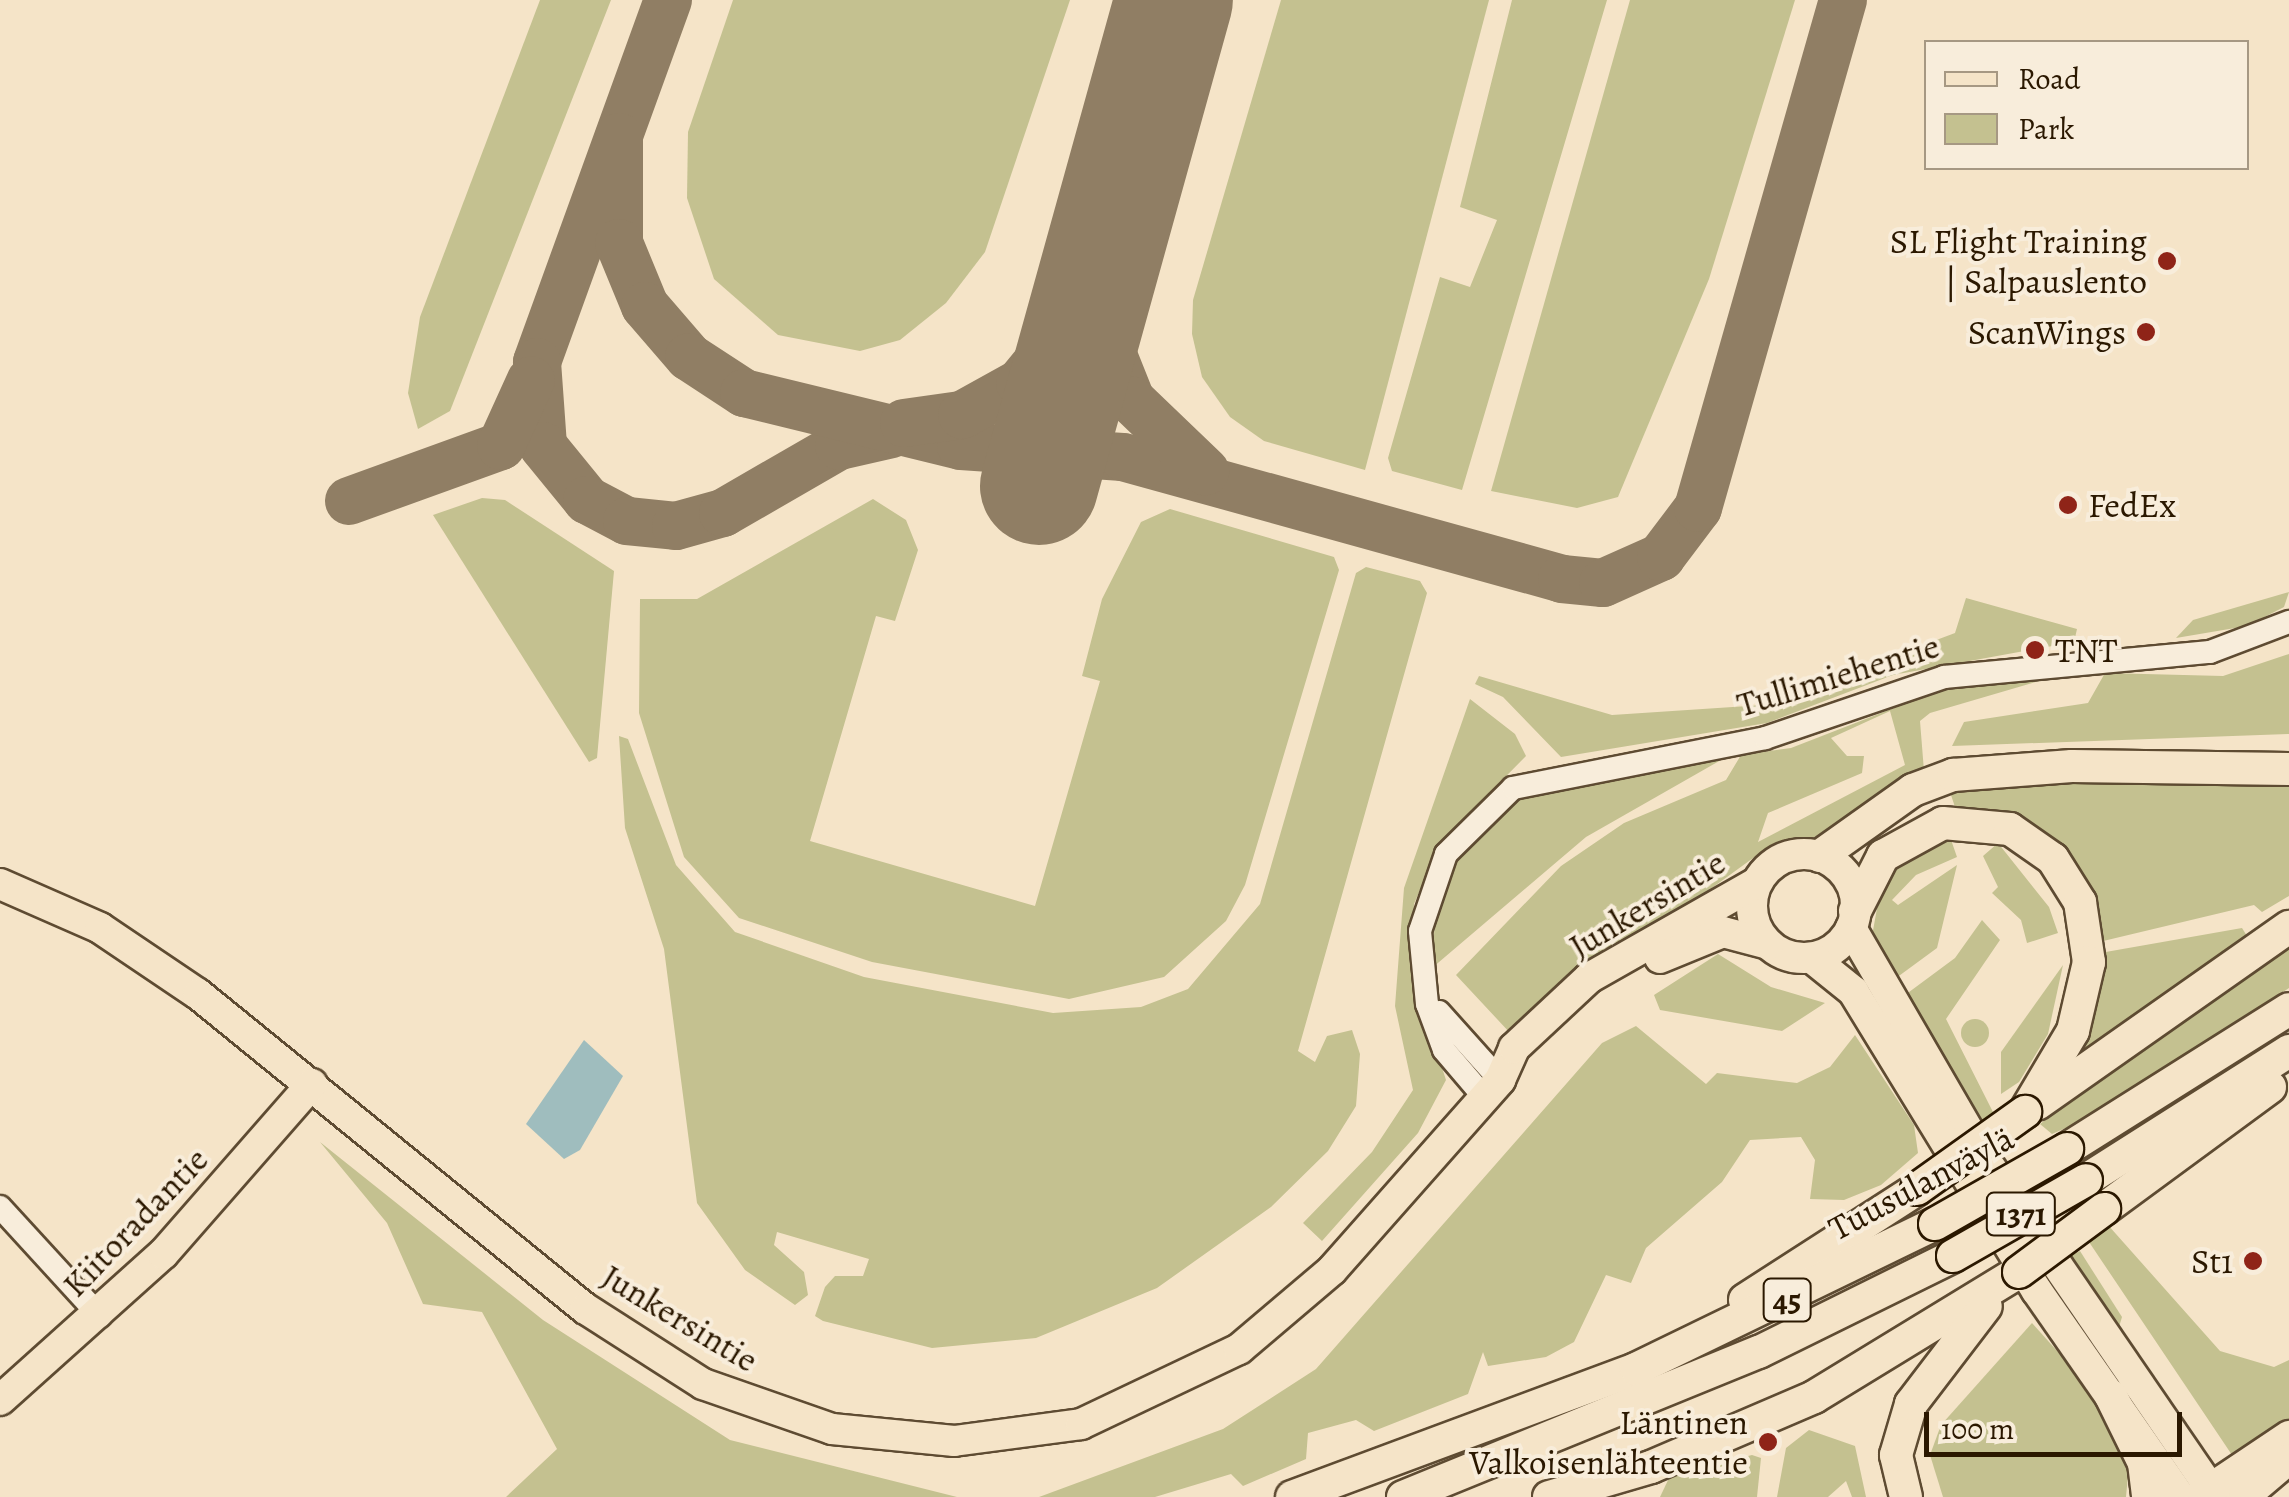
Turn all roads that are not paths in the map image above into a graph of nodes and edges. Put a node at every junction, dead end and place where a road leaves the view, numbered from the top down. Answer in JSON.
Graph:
{"nodes":[{"id":1,"x":2289,"y":622,"type":"edge"},
{"id":2,"x":2289,"y":769,"type":"edge"},
{"id":3,"x":1820,"y":856,"type":"junction"},
{"id":4,"x":1756,"y":883,"type":"junction"},
{"id":5,"x":0,"y":884,"type":"edge"},
{"id":6,"x":1853,"y":920,"type":"junction"},
{"id":7,"x":2289,"y":927,"type":"edge"},
{"id":8,"x":1768,"y":944,"type":"junction"},
{"id":9,"x":1812,"y":958,"type":"junction"},
{"id":10,"x":2289,"y":1010,"type":"edge"},
{"id":11,"x":2289,"y":1051,"type":"edge"},
{"id":12,"x":2289,"y":1073,"type":"edge"},
{"id":13,"x":312,"y":1084,"type":"junction"},
{"id":14,"x":1492,"y":1089,"type":"junction"},
{"id":15,"x":2025,"y":1112,"type":"junction"},
{"id":16,"x":0,"y":1207,"type":"edge"},
{"id":17,"x":1985,"y":1299,"type":"junction"},
{"id":18,"x":100,"y":1316,"type":"junction"},
{"id":19,"x":1636,"y":1369,"type":"junction"},
{"id":20,"x":2110,"y":1396,"type":"junction"},
{"id":21,"x":0,"y":1400,"type":"edge"},
{"id":22,"x":2289,"y":1436,"type":"edge"},
{"id":23,"x":2289,"y":1459,"type":"edge"},
{"id":24,"x":2208,"y":1494,"type":"edge"},
{"id":25,"x":1292,"y":1497,"type":"edge"},
{"id":26,"x":1403,"y":1497,"type":"edge"},
{"id":27,"x":1549,"y":1497,"type":"edge"},
{"id":28,"x":1906,"y":1497,"type":"edge"},
{"id":29,"x":2148,"y":1497,"type":"edge"},
{"id":30,"x":2180,"y":1497,"type":"edge"},
{"id":31,"x":2244,"y":1497,"type":"edge"}],
"edges":[{"from":1,"to":14,"type":"street","name":"Tullimiehentie"},
{"from":2,"to":3,"type":"highway"},
{"from":3,"to":4,"type":"main road"},
{"from":3,"to":6,"type":"main road"},
{"from":4,"to":8,"type":"main road"},
{"from":4,"to":14,"type":"main road","name":"Junkersintie"},
{"from":5,"to":13,"type":"main road","name":"Junkersintie"},
{"from":6,"to":9,"type":"main road"},
{"from":6,"to":15,"type":"highway"},
{"from":6,"to":24,"type":"main road","number":"1371"},
{"from":7,"to":15,"type":"highway"},
{"from":8,"to":9,"type":"main road"},
{"from":8,"to":14,"type":"main road","name":"Junkersintie"},
{"from":9,"to":20,"type":"main road","number":"1371"},
{"from":10,"to":19,"type":"highway","name":"Tuusulanväylä","number":"45","bridge":true},
{"from":11,"to":26,"type":"highway","number":"45","bridge":true},
{"from":12,"to":17,"type":"highway","bridge":true},
{"from":13,"to":14,"type":"main road","name":"Junkersintie"},
{"from":13,"to":18,"type":"main road","name":"Kiitoradantie"},
{"from":15,"to":19,"type":"highway","bridge":true},
{"from":16,"to":18,"type":"street"},
{"from":17,"to":27,"type":"highway"},
{"from":17,"to":28,"type":"highway"},
{"from":18,"to":21,"type":"main road","name":"Kiitoradantie"},
{"from":19,"to":25,"type":"highway","name":"Tuusulanväylä","number":"45"},
{"from":20,"to":29,"type":"highway"},
{"from":20,"to":30,"type":"main road","number":"1371"},
{"from":22,"to":24,"type":"main road"},
{"from":23,"to":31,"type":"main road"}]}
